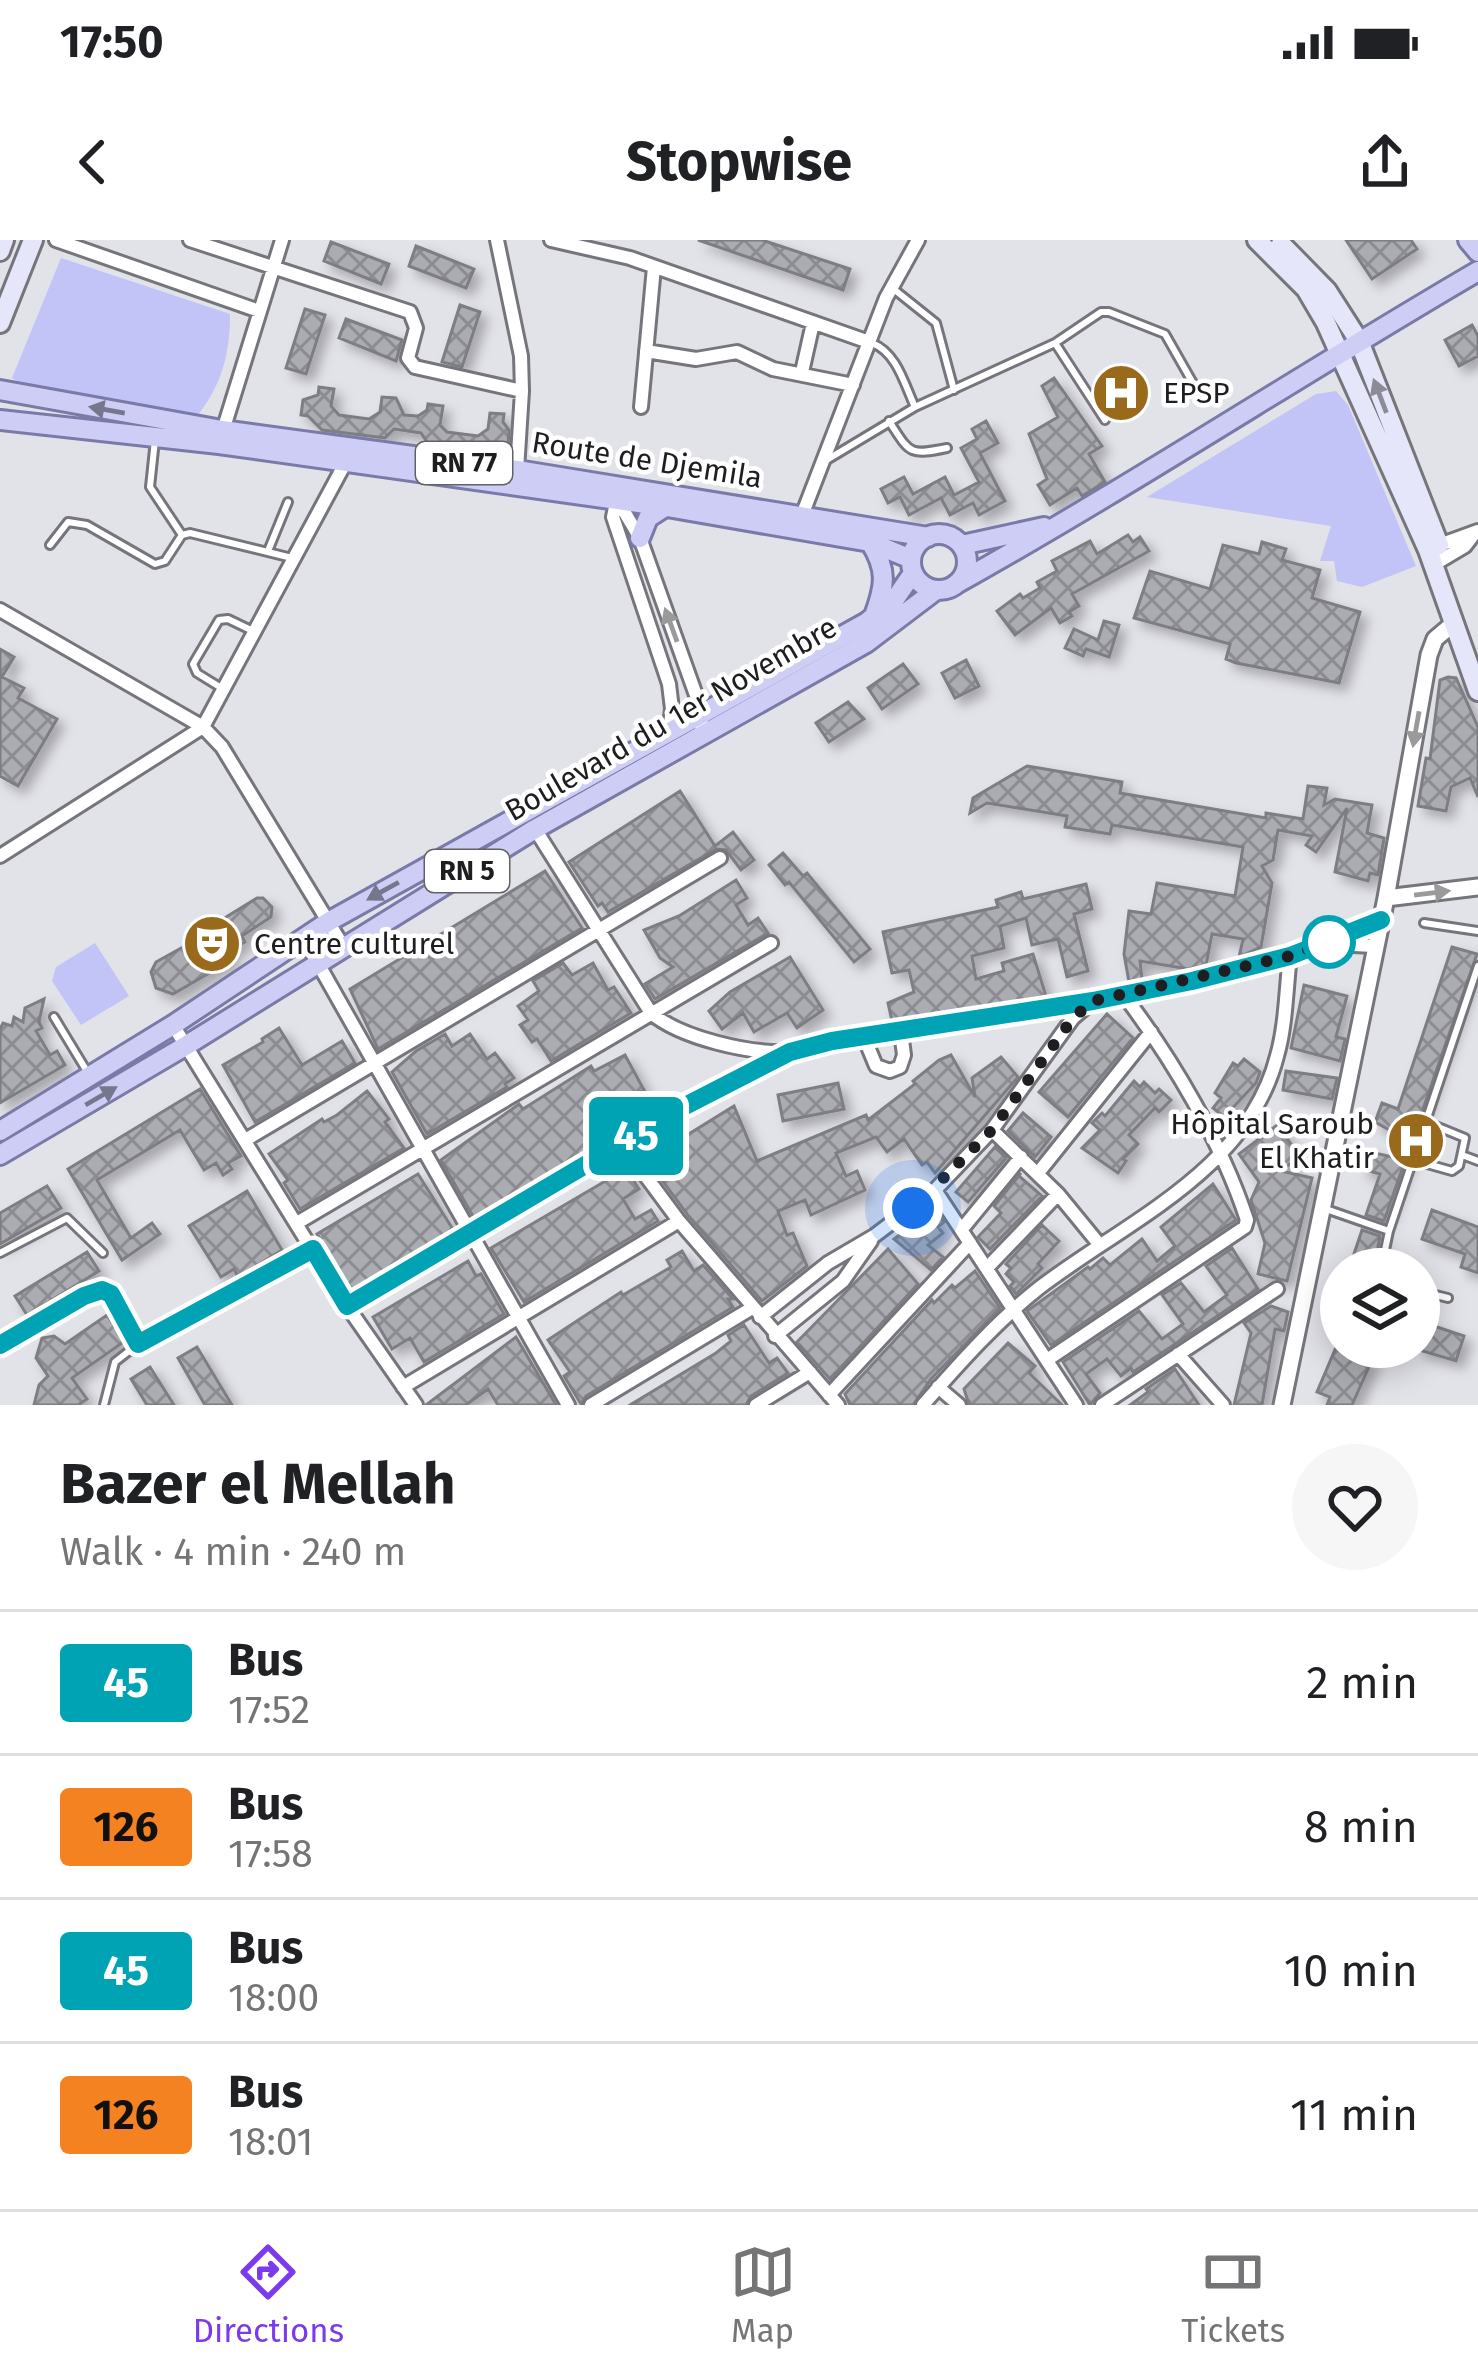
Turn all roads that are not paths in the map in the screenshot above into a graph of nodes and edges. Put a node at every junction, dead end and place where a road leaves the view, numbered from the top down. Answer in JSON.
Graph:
{"nodes":[{"id":1,"x":4,"y":240,"type":"edge"},
{"id":2,"x":33,"y":240,"type":"edge"},
{"id":3,"x":56,"y":240,"type":"edge"},
{"id":4,"x":190,"y":240,"type":"edge"},
{"id":5,"x":282,"y":240,"type":"edge"},
{"id":6,"x":497,"y":240,"type":"edge"},
{"id":7,"x":551,"y":240,"type":"edge"},
{"id":8,"x":918,"y":240,"type":"edge"},
{"id":9,"x":1257,"y":240,"type":"edge"},
{"id":10,"x":1276,"y":240,"type":"edge"},
{"id":11,"x":1468,"y":240,"type":"edge"},
{"id":12,"x":0,"y":251,"type":"edge"},
{"id":13,"x":1478,"y":252,"type":"edge"},
{"id":14,"x":654,"y":266,"type":"junction"},
{"id":15,"x":272,"y":268,"type":"junction"},
{"id":16,"x":1478,"y":271,"type":"edge"},
{"id":17,"x":891,"y":287,"type":"junction"},
{"id":18,"x":259,"y":311,"type":"junction"},
{"id":19,"x":0,"y":323,"type":"edge"},
{"id":20,"x":813,"y":323,"type":"junction"},
{"id":21,"x":1359,"y":341,"type":"junction"},
{"id":22,"x":868,"y":342,"type":"junction"},
{"id":23,"x":1055,"y":343,"type":"junction"},
{"id":24,"x":646,"y":351,"type":"junction"},
{"id":25,"x":1339,"y":352,"type":"junction"},
{"id":26,"x":802,"y":372,"type":"junction"},
{"id":27,"x":853,"y":385,"type":"junction"},
{"id":28,"x":1194,"y":385,"type":"dead end"},
{"id":29,"x":0,"y":390,"type":"edge"},
{"id":30,"x":954,"y":390,"type":"junction"},
{"id":31,"x":522,"y":391,"type":"junction"},
{"id":32,"x":915,"y":406,"type":"junction"},
{"id":33,"x":640,"y":407,"type":"dead end"},
{"id":34,"x":0,"y":420,"type":"edge"},
{"id":35,"x":1105,"y":420,"type":"dead end"},
{"id":36,"x":889,"y":421,"type":"junction"},
{"id":37,"x":156,"y":437,"type":"junction"},
{"id":38,"x":220,"y":437,"type":"junction"},
{"id":39,"x":947,"y":448,"type":"dead end"},
{"id":40,"x":349,"y":455,"type":"junction"},
{"id":41,"x":823,"y":463,"type":"junction"},
{"id":42,"x":1400,"y":469,"type":"junction"},
{"id":43,"x":517,"y":470,"type":"junction"},
{"id":44,"x":620,"y":493,"type":"junction"},
{"id":45,"x":288,"y":502,"type":"dead end"},
{"id":46,"x":667,"y":506,"type":"junction"},
{"id":47,"x":800,"y":522,"type":"junction"},
{"id":48,"x":1066,"y":522,"type":"junction"},
{"id":49,"x":1476,"y":532,"type":"edge"},
{"id":50,"x":182,"y":535,"type":"junction"},
{"id":51,"x":928,"y":537,"type":"junction"},
{"id":52,"x":640,"y":538,"type":"junction"},
{"id":53,"x":870,"y":542,"type":"junction"},
{"id":54,"x":50,"y":545,"type":"dead end"},
{"id":55,"x":962,"y":545,"type":"junction"},
{"id":56,"x":268,"y":551,"type":"junction"},
{"id":57,"x":1435,"y":555,"type":"junction"},
{"id":58,"x":292,"y":558,"type":"junction"},
{"id":59,"x":912,"y":566,"type":"junction"},
{"id":60,"x":956,"y":584,"type":"junction"},
{"id":61,"x":936,"y":590,"type":"junction"},
{"id":62,"x":0,"y":610,"type":"edge"},
{"id":63,"x":874,"y":617,"type":"junction"},
{"id":64,"x":1454,"y":623,"type":"junction"},
{"id":65,"x":253,"y":631,"type":"junction"},
{"id":66,"x":783,"y":680,"type":"junction"},
{"id":67,"x":223,"y":689,"type":"junction"},
{"id":68,"x":1478,"y":691,"type":"edge"},
{"id":69,"x":702,"y":712,"type":"junction"},
{"id":70,"x":203,"y":727,"type":"junction"},
{"id":71,"x":669,"y":732,"type":"junction"},
{"id":72,"x":700,"y":736,"type":"junction"},
{"id":73,"x":535,"y":829,"type":"junction"},
{"id":74,"x":0,"y":856,"type":"edge"},
{"id":75,"x":720,"y":858,"type":"dead end"},
{"id":76,"x":1478,"y":887,"type":"edge"},
{"id":77,"x":1386,"y":898,"type":"junction"},
{"id":78,"x":1381,"y":920,"type":"junction"},
{"id":79,"x":328,"y":922,"type":"junction"},
{"id":80,"x":1424,"y":923,"type":"dead end"},
{"id":81,"x":598,"y":930,"type":"junction"},
{"id":82,"x":1478,"y":931,"type":"edge"},
{"id":83,"x":303,"y":937,"type":"junction"},
{"id":84,"x":771,"y":943,"type":"dead end"},
{"id":85,"x":1326,"y":944,"type":"junction"},
{"id":86,"x":343,"y":946,"type":"junction"},
{"id":87,"x":1374,"y":946,"type":"junction"},
{"id":88,"x":1290,"y":956,"type":"junction"},
{"id":89,"x":317,"y":962,"type":"junction"},
{"id":90,"x":1478,"y":966,"type":"edge"},
{"id":91,"x":1123,"y":994,"type":"junction"},
{"id":92,"x":1093,"y":1001,"type":"junction"},
{"id":93,"x":651,"y":1012,"type":"junction"},
{"id":94,"x":54,"y":1017,"type":"dead end"},
{"id":95,"x":173,"y":1025,"type":"junction"},
{"id":96,"x":1151,"y":1031,"type":"junction"},
{"id":97,"x":902,"y":1032,"type":"junction"},
{"id":98,"x":864,"y":1037,"type":"junction"},
{"id":99,"x":187,"y":1045,"type":"junction"},
{"id":100,"x":790,"y":1052,"type":"junction"},
{"id":101,"x":371,"y":1064,"type":"junction"},
{"id":102,"x":90,"y":1076,"type":"junction"},
{"id":103,"x":1426,"y":1122,"type":"junction"},
{"id":104,"x":992,"y":1130,"type":"junction"},
{"id":105,"x":0,"y":1131,"type":"edge"},
{"id":106,"x":247,"y":1139,"type":"junction"},
{"id":107,"x":622,"y":1144,"type":"junction"},
{"id":108,"x":420,"y":1150,"type":"junction"},
{"id":109,"x":0,"y":1155,"type":"edge"},
{"id":110,"x":1220,"y":1155,"type":"junction"},
{"id":111,"x":1462,"y":1155,"type":"junction"},
{"id":112,"x":1021,"y":1157,"type":"junction"},
{"id":113,"x":1413,"y":1160,"type":"junction"},
{"id":114,"x":1478,"y":1161,"type":"edge"},
{"id":115,"x":1037,"y":1173,"type":"junction"},
{"id":116,"x":935,"y":1190,"type":"junction"},
{"id":117,"x":1058,"y":1194,"type":"junction"},
{"id":118,"x":1320,"y":1207,"type":"junction"},
{"id":119,"x":679,"y":1221,"type":"junction"},
{"id":120,"x":297,"y":1222,"type":"junction"},
{"id":121,"x":962,"y":1229,"type":"junction"},
{"id":122,"x":1389,"y":1232,"type":"junction"},
{"id":123,"x":469,"y":1234,"type":"junction"},
{"id":124,"x":874,"y":1235,"type":"junction"},
{"id":125,"x":970,"y":1243,"type":"junction"},
{"id":126,"x":1099,"y":1244,"type":"junction"},
{"id":127,"x":1386,"y":1248,"type":"edge"},
{"id":128,"x":313,"y":1249,"type":"junction"},
{"id":129,"x":0,"y":1253,"type":"edge"},
{"id":130,"x":103,"y":1253,"type":"dead end"},
{"id":131,"x":987,"y":1268,"type":"junction"},
{"id":132,"x":1277,"y":1289,"type":"dead end"},
{"id":133,"x":1440,"y":1296,"type":"edge"},
{"id":134,"x":1448,"y":1298,"type":"dead end"},
{"id":135,"x":347,"y":1306,"type":"junction"},
{"id":136,"x":1016,"y":1310,"type":"junction"},
{"id":137,"x":756,"y":1313,"type":"junction"},
{"id":138,"x":519,"y":1317,"type":"junction"},
{"id":139,"x":775,"y":1336,"type":"junction"},
{"id":140,"x":138,"y":1344,"type":"junction"},
{"id":141,"x":0,"y":1345,"type":"edge"},
{"id":142,"x":1178,"y":1354,"type":"junction"},
{"id":143,"x":1047,"y":1360,"type":"junction"},
{"id":144,"x":810,"y":1372,"type":"junction"},
{"id":145,"x":403,"y":1387,"type":"junction"},
{"id":146,"x":938,"y":1387,"type":"junction"},
{"id":147,"x":834,"y":1400,"type":"edge"},
{"id":148,"x":104,"y":1405,"type":"edge"},
{"id":149,"x":416,"y":1405,"type":"edge"},
{"id":150,"x":568,"y":1405,"type":"edge"},
{"id":151,"x":591,"y":1405,"type":"edge"},
{"id":152,"x":756,"y":1405,"type":"edge"},
{"id":153,"x":923,"y":1405,"type":"edge"},
{"id":154,"x":959,"y":1405,"type":"edge"},
{"id":155,"x":1076,"y":1405,"type":"edge"},
{"id":156,"x":1102,"y":1405,"type":"edge"},
{"id":157,"x":1223,"y":1405,"type":"edge"},
{"id":158,"x":1282,"y":1405,"type":"edge"}],
"edges":[{"from":1,"to":12,"type":"main road"},
{"from":2,"to":19,"type":"main road"},
{"from":3,"to":18,"type":"street"},
{"from":4,"to":15,"type":"street"},
{"from":5,"to":15,"type":"street"},
{"from":6,"to":31,"type":"street"},
{"from":7,"to":14,"type":"street"},
{"from":8,"to":17,"type":"street"},
{"from":9,"to":25,"type":"main road"},
{"from":10,"to":21,"type":"main road"},
{"from":11,"to":13,"type":"main road"},
{"from":14,"to":20,"type":"street"},
{"from":14,"to":24,"type":"street"},
{"from":15,"to":18,"type":"street"},
{"from":15,"to":31,"type":"street"},
{"from":16,"to":21,"type":"main road"},
{"from":17,"to":22,"type":"street"},
{"from":17,"to":30,"type":"lane"},
{"from":18,"to":38,"type":"street"},
{"from":20,"to":22,"type":"street"},
{"from":20,"to":26,"type":"street"},
{"from":21,"to":25,"type":"main road"},
{"from":42,"to":21,"type":"main road","one_way":true},
{"from":22,"to":27,"type":"street"},
{"from":22,"to":32,"type":"lane"},
{"from":23,"to":28,"type":"lane"},
{"from":23,"to":30,"type":"lane"},
{"from":23,"to":35,"type":"lane"},
{"from":24,"to":26,"type":"street"},
{"from":24,"to":33,"type":"street"},
{"from":25,"to":42,"type":"main road"},
{"from":25,"to":48,"type":"main road"},
{"from":26,"to":27,"type":"street"},
{"from":27,"to":41,"type":"street"},
{"from":38,"to":29,"type":"main road","name":"Route de Djemila","number":"RN 77","one_way":true},
{"from":30,"to":32,"type":"lane"},
{"from":31,"to":43,"type":"street"},
{"from":32,"to":36,"type":"lane"},
{"from":34,"to":37,"type":"main road","name":"Route de Djemila","number":"RN 77"},
{"from":36,"to":39,"type":"lane"},
{"from":36,"to":41,"type":"lane"},
{"from":37,"to":38,"type":"main road","name":"Route de Djemila","number":"RN 77"},
{"from":37,"to":50,"type":"lane"},
{"from":38,"to":40,"type":"main road","name":"Route de Djemila","number":"RN 77"},
{"from":40,"to":43,"type":"main road","name":"Route de Djemila","number":"RN 77"},
{"from":40,"to":44,"type":"main road","name":"Route de Djemila","number":"RN 77"},
{"from":40,"to":58,"type":"street"},
{"from":41,"to":47,"type":"street"},
{"from":42,"to":57,"type":"main road"},
{"from":43,"to":44,"type":"main road","name":"Route de Djemila","number":"RN 77"},
{"from":44,"to":46,"type":"main road","name":"Route de Djemila","number":"RN 77"},
{"from":44,"to":47,"type":"main road","name":"Route de Djemila","number":"RN 77"},
{"from":44,"to":52,"type":"street"},
{"from":44,"to":71,"type":"street"},
{"from":45,"to":56,"type":"lane"},
{"from":46,"to":47,"type":"main road","name":"Route de Djemila","number":"RN 77"},
{"from":46,"to":52,"type":"main road"},
{"from":47,"to":51,"type":"main road","name":"Route de Djemila","number":"RN 77"},
{"from":47,"to":53,"type":"main road","name":"Route de Djemila","number":"RN 77"},
{"from":48,"to":55,"type":"main road"},
{"from":48,"to":60,"type":"main road"},
{"from":49,"to":57,"type":"street"},
{"from":50,"to":54,"type":"lane"},
{"from":50,"to":56,"type":"lane"},
{"from":51,"to":55,"type":"main road"},
{"from":51,"to":59,"type":"main road"},
{"from":69,"to":52,"type":"street","one_way":true},
{"from":53,"to":59,"type":"main road","name":"Route de Djemila","number":"RN 77"},
{"from":53,"to":63,"type":"main road"},
{"from":55,"to":60,"type":"main road"},
{"from":56,"to":58,"type":"lane"},
{"from":57,"to":64,"type":"main road"},
{"from":58,"to":65,"type":"street"},
{"from":59,"to":61,"type":"main road"},
{"from":59,"to":63,"type":"main road","name":"Boulevard du 1er Novembre","number":"RN 5"},
{"from":60,"to":61,"type":"main road"},
{"from":61,"to":66,"type":"main road","name":"Boulevard du 1er Novembre","number":"RN 5"},
{"from":62,"to":70,"type":"street"},
{"from":63,"to":66,"type":"main road","name":"Boulevard du 1er Novembre","number":"RN 5"},
{"from":64,"to":68,"type":"main road"},
{"from":64,"to":77,"type":"street","one_way":true},
{"from":65,"to":67,"type":"street"},
{"from":65,"to":67,"type":"lane"},
{"from":66,"to":69,"type":"main road","name":"Boulevard du 1er Novembre","number":"RN 5"},
{"from":66,"to":72,"type":"main road","name":"Boulevard du 1er Novembre","number":"RN 5"},
{"from":67,"to":70,"type":"street"},
{"from":69,"to":71,"type":"main road","name":"Boulevard du 1er Novembre","number":"RN 5"},
{"from":69,"to":72,"type":"street"},
{"from":70,"to":74,"type":"street"},
{"from":70,"to":79,"type":"street"},
{"from":71,"to":79,"type":"main road","name":"Boulevard du 1er Novembre","number":"RN 5","one_way":true},
{"from":72,"to":73,"type":"main road","name":"Boulevard du 1er Novembre","number":"RN 5"},
{"from":73,"to":81,"type":"street"},
{"from":73,"to":86,"type":"main road","name":"Boulevard du 1er Novembre","number":"RN 5"},
{"from":75,"to":81,"type":"street"},
{"from":77,"to":76,"type":"street","one_way":true},
{"from":77,"to":78,"type":"street"},
{"from":78,"to":85,"type":"street"},
{"from":78,"to":87,"type":"street"},
{"from":79,"to":83,"type":"main road","name":"Boulevard du 1er Novembre","number":"RN 5"},
{"from":79,"to":86,"type":"street"},
{"from":80,"to":82,"type":"lane"},
{"from":81,"to":93,"type":"street"},
{"from":81,"to":101,"type":"street"},
{"from":83,"to":89,"type":"street"},
{"from":83,"to":95,"type":"main road","name":"Boulevard du 1er Novembre","number":"RN 5"},
{"from":84,"to":93,"type":"street"},
{"from":85,"to":87,"type":"street"},
{"from":85,"to":88,"type":"street"},
{"from":86,"to":89,"type":"main road","name":"Boulevard du 1er Novembre","number":"RN 5"},
{"from":87,"to":118,"type":"street"},
{"from":88,"to":91,"type":"street"},
{"from":88,"to":110,"type":"street"},
{"from":89,"to":99,"type":"main road","name":"Boulevard du 1er Novembre","number":"RN 5"},
{"from":89,"to":101,"type":"street"},
{"from":90,"to":103,"type":"lane"},
{"from":91,"to":92,"type":"street"},
{"from":91,"to":96,"type":"street"},
{"from":92,"to":97,"type":"street"},
{"from":92,"to":104,"type":"street"},
{"from":93,"to":100,"type":"street"},
{"from":93,"to":108,"type":"street"},
{"from":94,"to":102,"type":"lane"},
{"from":95,"to":99,"type":"street"},
{"from":95,"to":102,"type":"main road","name":"Boulevard du 1er Novembre","number":"RN 5"},
{"from":96,"to":110,"type":"street"},
{"from":96,"to":115,"type":"street"},
{"from":97,"to":98,"type":"street"},
{"from":97,"to":98,"type":"street"},
{"from":98,"to":100,"type":"street"},
{"from":99,"to":106,"type":"street"},
{"from":109,"to":99,"type":"main road","name":"Boulevard du 1er Novembre","number":"RN 5","one_way":true},
{"from":100,"to":107,"type":"street"},
{"from":101,"to":106,"type":"street"},
{"from":101,"to":108,"type":"street"},
{"from":102,"to":105,"type":"main road","name":"Boulevard du 1er Novembre","number":"RN 5"},
{"from":103,"to":111,"type":"lane"},
{"from":103,"to":113,"type":"lane"},
{"from":104,"to":112,"type":"street"},
{"from":104,"to":116,"type":"street"},
{"from":106,"to":120,"type":"street"},
{"from":107,"to":119,"type":"street"},
{"from":107,"to":123,"type":"street"},
{"from":108,"to":120,"type":"street"},
{"from":108,"to":123,"type":"street"},
{"from":110,"to":126,"type":"street"},
{"from":110,"to":143,"type":"street"},
{"from":111,"to":113,"type":"lane"},
{"from":111,"to":114,"type":"lane"},
{"from":112,"to":115,"type":"street"},
{"from":112,"to":121,"type":"street"},
{"from":113,"to":122,"type":"lane"},
{"from":115,"to":117,"type":"street"},
{"from":116,"to":121,"type":"street"},
{"from":116,"to":124,"type":"street"},
{"from":117,"to":126,"type":"street"},
{"from":117,"to":131,"type":"street"},
{"from":118,"to":122,"type":"lane"},
{"from":118,"to":158,"type":"street"},
{"from":119,"to":137,"type":"street"},
{"from":119,"to":138,"type":"street"},
{"from":120,"to":128,"type":"street"},
{"from":121,"to":125,"type":"street"},
{"from":122,"to":127,"type":"lane"},
{"from":123,"to":135,"type":"street"},
{"from":123,"to":138,"type":"street"},
{"from":124,"to":137,"type":"street"},
{"from":124,"to":139,"type":"street"},
{"from":125,"to":131,"type":"street"},
{"from":125,"to":147,"type":"street"},
{"from":126,"to":136,"type":"street"},
{"from":128,"to":135,"type":"street"},
{"from":128,"to":140,"type":"lane"},
{"from":129,"to":130,"type":"lane"},
{"from":131,"to":136,"type":"street"},
{"from":132,"to":142,"type":"street"},
{"from":133,"to":134,"type":"lane"},
{"from":135,"to":145,"type":"street"},
{"from":136,"to":143,"type":"street"},
{"from":136,"to":146,"type":"street"},
{"from":137,"to":139,"type":"street"},
{"from":137,"to":151,"type":"street"},
{"from":138,"to":145,"type":"street"},
{"from":138,"to":150,"type":"street"},
{"from":139,"to":144,"type":"street"},
{"from":140,"to":141,"type":"lane"},
{"from":140,"to":148,"type":"lane"},
{"from":142,"to":156,"type":"street"},
{"from":142,"to":157,"type":"street"},
{"from":143,"to":155,"type":"street"},
{"from":144,"to":147,"type":"street"},
{"from":144,"to":152,"type":"street"},
{"from":145,"to":149,"type":"street"},
{"from":146,"to":153,"type":"street"},
{"from":146,"to":154,"type":"street"}]}
